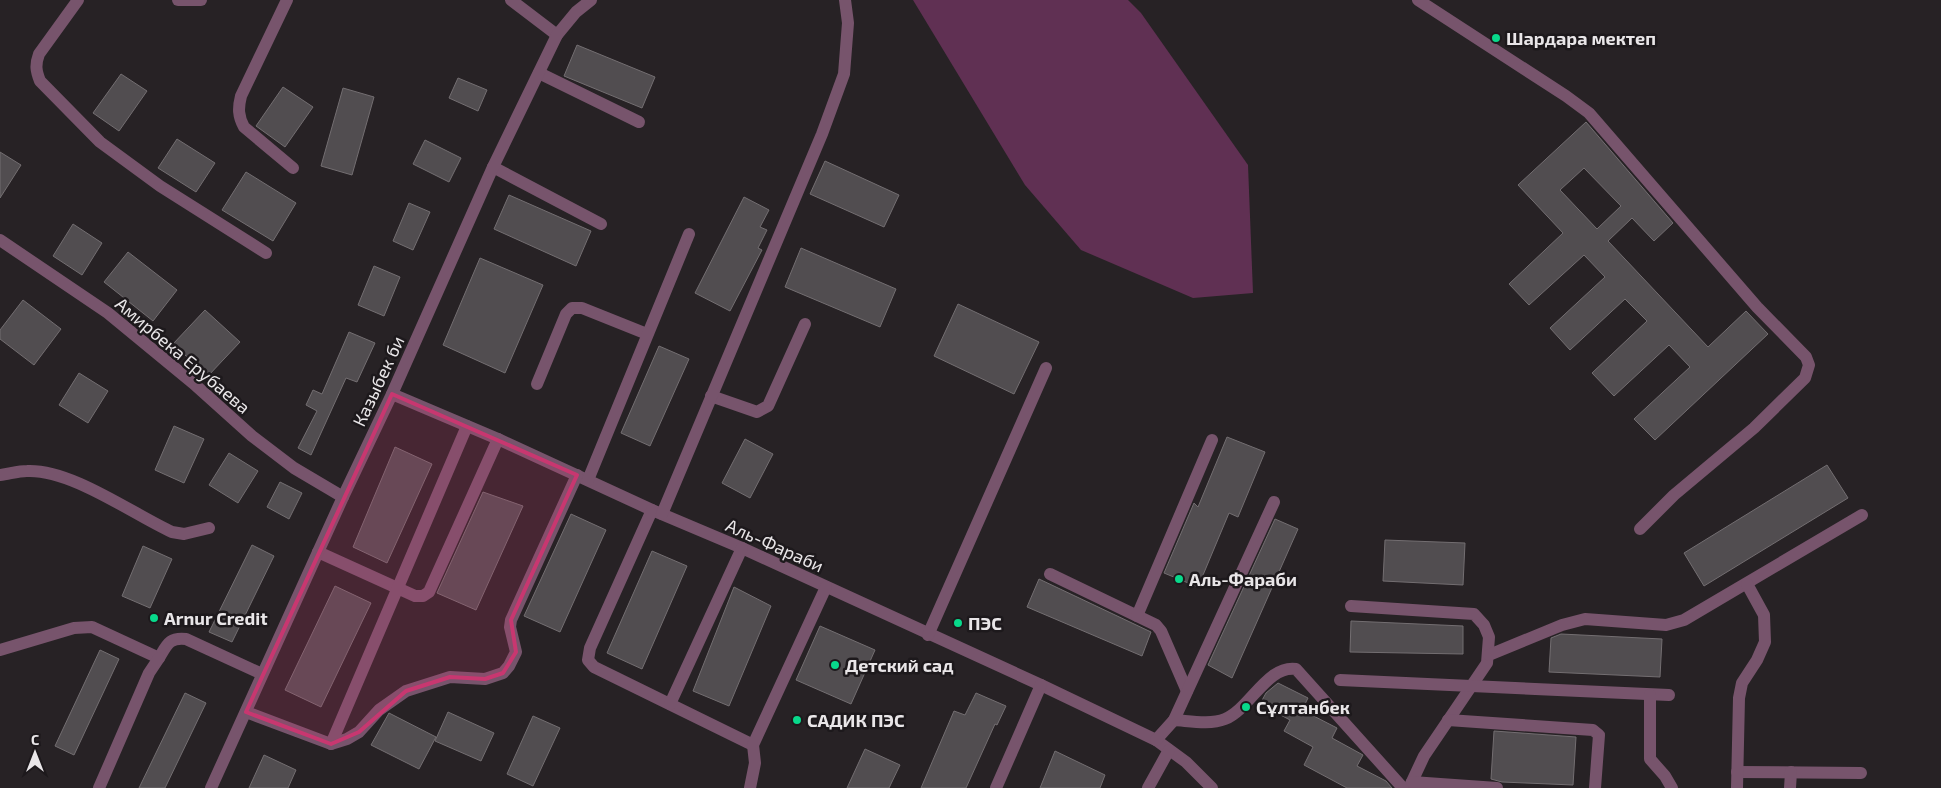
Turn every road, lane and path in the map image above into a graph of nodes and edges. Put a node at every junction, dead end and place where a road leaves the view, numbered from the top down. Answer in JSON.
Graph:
{"nodes":[{"id":1,"x":78,"y":0,"type":"edge"},
{"id":2,"x":178,"y":0,"type":"edge"},
{"id":3,"x":201,"y":0,"type":"edge"},
{"id":4,"x":287,"y":0,"type":"edge"},
{"id":5,"x":511,"y":0,"type":"edge"},
{"id":6,"x":592,"y":0,"type":"edge"},
{"id":7,"x":845,"y":0,"type":"edge"},
{"id":8,"x":1418,"y":0,"type":"edge"},
{"id":9,"x":557,"y":35,"type":"junction"},
{"id":10,"x":539,"y":73,"type":"junction"},
{"id":11,"x":639,"y":122,"type":"dead end"},
{"id":12,"x":493,"y":167,"type":"junction"},
{"id":13,"x":293,"y":168,"type":"dead end"},
{"id":14,"x":601,"y":224,"type":"dead end"},
{"id":15,"x":688,"y":234,"type":"dead end"},
{"id":16,"x":0,"y":240,"type":"edge"},
{"id":17,"x":266,"y":253,"type":"dead end"},
{"id":18,"x":805,"y":324,"type":"dead end"},
{"id":19,"x":647,"y":334,"type":"junction"},
{"id":20,"x":1046,"y":368,"type":"dead end"},
{"id":21,"x":537,"y":384,"type":"dead end"},
{"id":22,"x":392,"y":394,"type":"junction"},
{"id":23,"x":711,"y":396,"type":"junction"},
{"id":24,"x":467,"y":426,"type":"junction"},
{"id":25,"x":498,"y":439,"type":"junction"},
{"id":26,"x":1212,"y":440,"type":"dead end"},
{"id":27,"x":0,"y":475,"type":"edge"},
{"id":28,"x":582,"y":478,"type":"junction"},
{"id":29,"x":343,"y":497,"type":"junction"},
{"id":30,"x":1274,"y":502,"type":"dead end"},
{"id":31,"x":657,"y":512,"type":"junction"},
{"id":32,"x":1862,"y":515,"type":"dead end"},
{"id":33,"x":209,"y":528,"type":"dead end"},
{"id":34,"x":1640,"y":529,"type":"dead end"},
{"id":35,"x":742,"y":548,"type":"junction"},
{"id":36,"x":318,"y":552,"type":"junction"},
{"id":37,"x":1050,"y":574,"type":"dead end"},
{"id":38,"x":1747,"y":584,"type":"junction"},
{"id":39,"x":826,"y":587,"type":"junction"},
{"id":40,"x":397,"y":588,"type":"junction"},
{"id":41,"x":1350,"y":606,"type":"dead end"},
{"id":42,"x":1137,"y":616,"type":"junction"},
{"id":43,"x":928,"y":635,"type":"junction"},
{"id":44,"x":0,"y":650,"type":"edge"},
{"id":45,"x":1489,"y":655,"type":"junction"},
{"id":46,"x":159,"y":658,"type":"junction"},
{"id":47,"x":262,"y":674,"type":"junction"},
{"id":48,"x":1340,"y":680,"type":"dead end"},
{"id":49,"x":1041,"y":685,"type":"junction"},
{"id":50,"x":1471,"y":686,"type":"junction"},
{"id":51,"x":1187,"y":692,"type":"junction"},
{"id":52,"x":1650,"y":694,"type":"junction"},
{"id":53,"x":1669,"y":695,"type":"dead end"},
{"id":54,"x":670,"y":704,"type":"junction"},
{"id":55,"x":246,"y":712,"type":"junction"},
{"id":56,"x":1174,"y":720,"type":"junction"},
{"id":57,"x":1448,"y":720,"type":"junction"},
{"id":58,"x":1156,"y":740,"type":"junction"},
{"id":59,"x":331,"y":744,"type":"junction"},
{"id":60,"x":753,"y":745,"type":"junction"},
{"id":61,"x":1169,"y":750,"type":"junction"},
{"id":62,"x":1737,"y":772,"type":"junction"},
{"id":63,"x":1791,"y":772,"type":"junction"},
{"id":64,"x":1861,"y":773,"type":"dead end"},
{"id":65,"x":1408,"y":786,"type":"edge"},
{"id":66,"x":99,"y":788,"type":"edge"},
{"id":67,"x":211,"y":788,"type":"edge"},
{"id":68,"x":750,"y":788,"type":"edge"},
{"id":69,"x":996,"y":788,"type":"edge"},
{"id":70,"x":1144,"y":788,"type":"edge"},
{"id":71,"x":1212,"y":788,"type":"edge"},
{"id":72,"x":1497,"y":788,"type":"edge"},
{"id":73,"x":1595,"y":788,"type":"edge"},
{"id":74,"x":1672,"y":788,"type":"edge"},
{"id":75,"x":1737,"y":788,"type":"edge"},
{"id":76,"x":1790,"y":788,"type":"edge"}],
"edges":[{"from":1,"to":17,"type":"street"},
{"from":2,"to":3,"type":"street"},
{"from":4,"to":13,"type":"street"},
{"from":5,"to":9,"type":"street"},
{"from":6,"to":9,"type":"street","name":"Казыбек би"},
{"from":7,"to":23,"type":"street"},
{"from":8,"to":34,"type":"street"},
{"from":9,"to":10,"type":"street","name":"Казыбек би"},
{"from":10,"to":11,"type":"street"},
{"from":10,"to":12,"type":"street","name":"Казыбек би"},
{"from":12,"to":14,"type":"street"},
{"from":12,"to":22,"type":"street","name":"Казыбек би"},
{"from":15,"to":19,"type":"street"},
{"from":16,"to":29,"type":"street","name":"Амирбека Ерубаева"},
{"from":18,"to":23,"type":"street"},
{"from":19,"to":21,"type":"street"},
{"from":19,"to":28,"type":"street"},
{"from":20,"to":43,"type":"street"},
{"from":22,"to":24,"type":"street","name":"Аль-Фараби"},
{"from":22,"to":29,"type":"street","name":"Казыбек би"},
{"from":23,"to":31,"type":"street"},
{"from":24,"to":25,"type":"street","name":"Аль-Фараби"},
{"from":24,"to":40,"type":"street"},
{"from":25,"to":28,"type":"street","name":"Аль-Фараби"},
{"from":25,"to":40,"type":"street"},
{"from":26,"to":42,"type":"street"},
{"from":27,"to":33,"type":"street"},
{"from":28,"to":31,"type":"street","name":"Аль-Фараби"},
{"from":28,"to":59,"type":"street"},
{"from":29,"to":36,"type":"street","name":"Казыбек би"},
{"from":30,"to":51,"type":"street"},
{"from":31,"to":35,"type":"street","name":"Аль-Фараби"},
{"from":31,"to":54,"type":"street"},
{"from":32,"to":38,"type":"street"},
{"from":35,"to":39,"type":"street","name":"Аль-Фараби"},
{"from":35,"to":54,"type":"street"},
{"from":36,"to":40,"type":"street"},
{"from":36,"to":47,"type":"street","name":"Казыбек би"},
{"from":37,"to":42,"type":"street"},
{"from":38,"to":45,"type":"street"},
{"from":38,"to":62,"type":"street"},
{"from":39,"to":43,"type":"street","name":"Аль-Фараби"},
{"from":39,"to":60,"type":"street"},
{"from":40,"to":59,"type":"street"},
{"from":41,"to":45,"type":"street"},
{"from":42,"to":51,"type":"street"},
{"from":43,"to":49,"type":"street","name":"Аль-Фараби"},
{"from":44,"to":46,"type":"street"},
{"from":45,"to":50,"type":"street"},
{"from":46,"to":47,"type":"street"},
{"from":46,"to":66,"type":"street"},
{"from":47,"to":55,"type":"street","name":"Казыбек би"},
{"from":48,"to":50,"type":"street"},
{"from":49,"to":58,"type":"street","name":"Аль-Фараби"},
{"from":49,"to":69,"type":"street"},
{"from":50,"to":52,"type":"street"},
{"from":50,"to":57,"type":"street"},
{"from":51,"to":56,"type":"street"},
{"from":52,"to":53,"type":"street"},
{"from":52,"to":74,"type":"street"},
{"from":54,"to":60,"type":"street"},
{"from":55,"to":59,"type":"street"},
{"from":55,"to":67,"type":"street","name":"Казыбек би"},
{"from":56,"to":58,"type":"street"},
{"from":56,"to":65,"type":"street"},
{"from":57,"to":65,"type":"street"},
{"from":57,"to":73,"type":"street"},
{"from":58,"to":61,"type":"street","name":"Аль-Фараби"},
{"from":60,"to":68,"type":"street"},
{"from":61,"to":70,"type":"street"},
{"from":61,"to":71,"type":"street","name":"Аль-Фараби"},
{"from":62,"to":63,"type":"street"},
{"from":62,"to":75,"type":"street"},
{"from":63,"to":64,"type":"street"},
{"from":63,"to":76,"type":"street"},
{"from":65,"to":72,"type":"street"}]}
